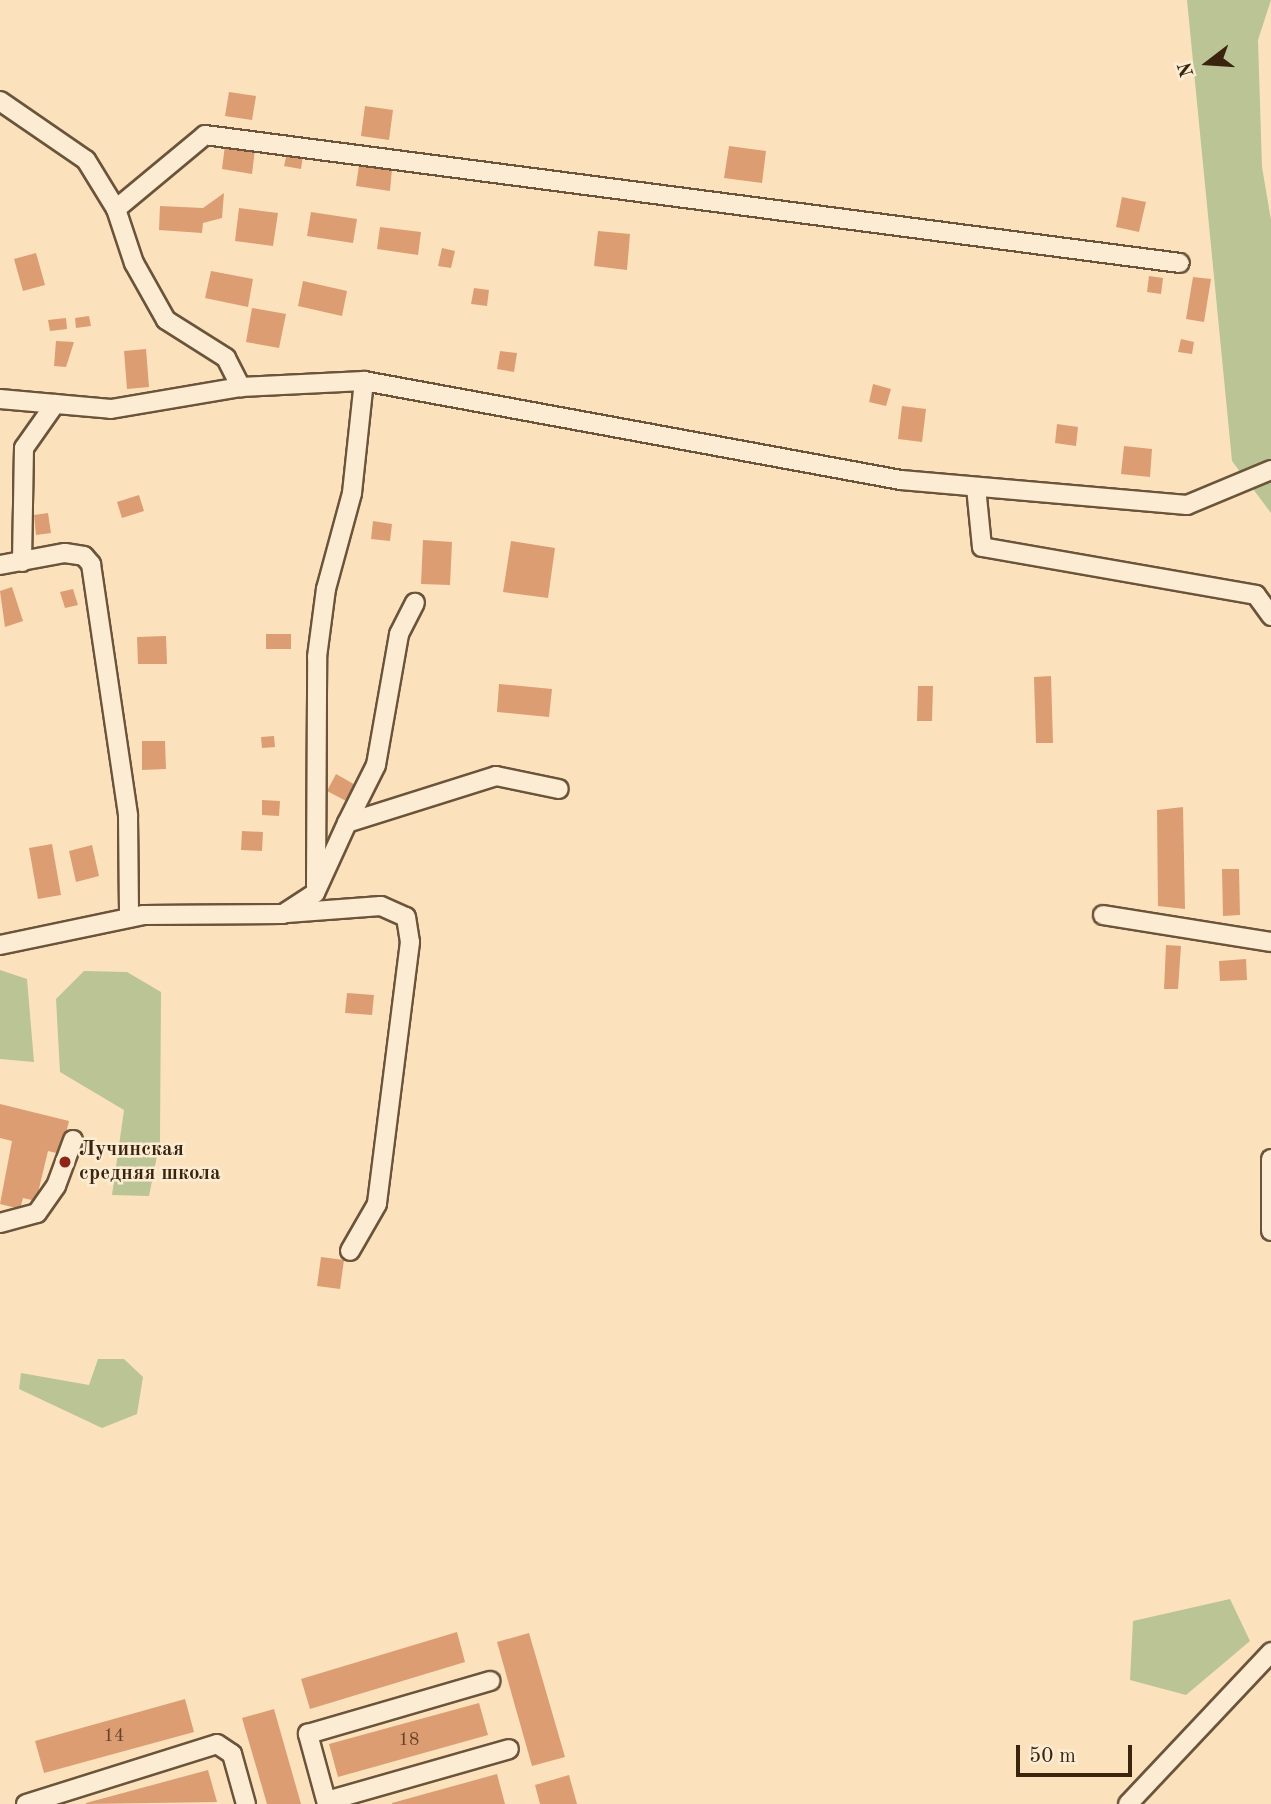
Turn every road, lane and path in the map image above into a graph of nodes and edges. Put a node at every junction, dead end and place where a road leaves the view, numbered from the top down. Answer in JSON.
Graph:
{"nodes":[{"id":1,"x":0,"y":101,"type":"edge"},
{"id":2,"x":116,"y":209,"type":"junction"},
{"id":3,"x":1180,"y":263,"type":"dead end"},
{"id":4,"x":364,"y":382,"type":"junction"},
{"id":5,"x":241,"y":387,"type":"junction"},
{"id":6,"x":0,"y":400,"type":"edge"},
{"id":7,"x":55,"y":404,"type":"junction"},
{"id":8,"x":1271,"y":470,"type":"edge"},
{"id":9,"x":976,"y":487,"type":"junction"},
{"id":10,"x":22,"y":562,"type":"junction"},
{"id":11,"x":0,"y":565,"type":"edge"},
{"id":12,"x":415,"y":603,"type":"dead end"},
{"id":13,"x":1271,"y":616,"type":"edge"},
{"id":14,"x":559,"y":789,"type":"dead end"},
{"id":15,"x":347,"y":823,"type":"junction"},
{"id":16,"x":316,"y":893,"type":"junction"},
{"id":17,"x":283,"y":914,"type":"junction"},
{"id":18,"x":1103,"y":915,"type":"dead end"},
{"id":19,"x":129,"y":918,"type":"junction"},
{"id":20,"x":1271,"y":942,"type":"edge"},
{"id":21,"x":0,"y":945,"type":"edge"},
{"id":22,"x":73,"y":1140,"type":"dead end"},
{"id":23,"x":1271,"y":1159,"type":"edge"},
{"id":24,"x":0,"y":1223,"type":"edge"},
{"id":25,"x":1271,"y":1231,"type":"edge"},
{"id":26,"x":350,"y":1251,"type":"dead end"},
{"id":27,"x":1267,"y":1662,"type":"edge"},
{"id":28,"x":490,"y":1681,"type":"dead end"},
{"id":29,"x":509,"y":1749,"type":"dead end"},
{"id":30,"x":327,"y":1803,"type":"edge"},
{"id":31,"x":26,"y":1804,"type":"edge"},
{"id":32,"x":246,"y":1804,"type":"edge"},
{"id":33,"x":1128,"y":1804,"type":"edge"}],
"edges":[{"from":1,"to":2,"type":"street"},
{"from":2,"to":3,"type":"street"},
{"from":2,"to":5,"type":"street"},
{"from":4,"to":5,"type":"street"},
{"from":4,"to":9,"type":"street"},
{"from":4,"to":16,"type":"street"},
{"from":5,"to":7,"type":"street"},
{"from":6,"to":7,"type":"street"},
{"from":7,"to":10,"type":"street"},
{"from":8,"to":9,"type":"street"},
{"from":9,"to":13,"type":"street"},
{"from":10,"to":11,"type":"street"},
{"from":10,"to":19,"type":"street"},
{"from":12,"to":15,"type":"street"},
{"from":14,"to":15,"type":"street"},
{"from":15,"to":16,"type":"street"},
{"from":16,"to":17,"type":"street"},
{"from":17,"to":19,"type":"street"},
{"from":17,"to":26,"type":"street"},
{"from":18,"to":20,"type":"street"},
{"from":19,"to":21,"type":"street"},
{"from":22,"to":24,"type":"street"},
{"from":23,"to":25,"type":"street"},
{"from":27,"to":33,"type":"street"},
{"from":28,"to":30,"type":"street"},
{"from":29,"to":30,"type":"street"},
{"from":31,"to":32,"type":"street"}]}
